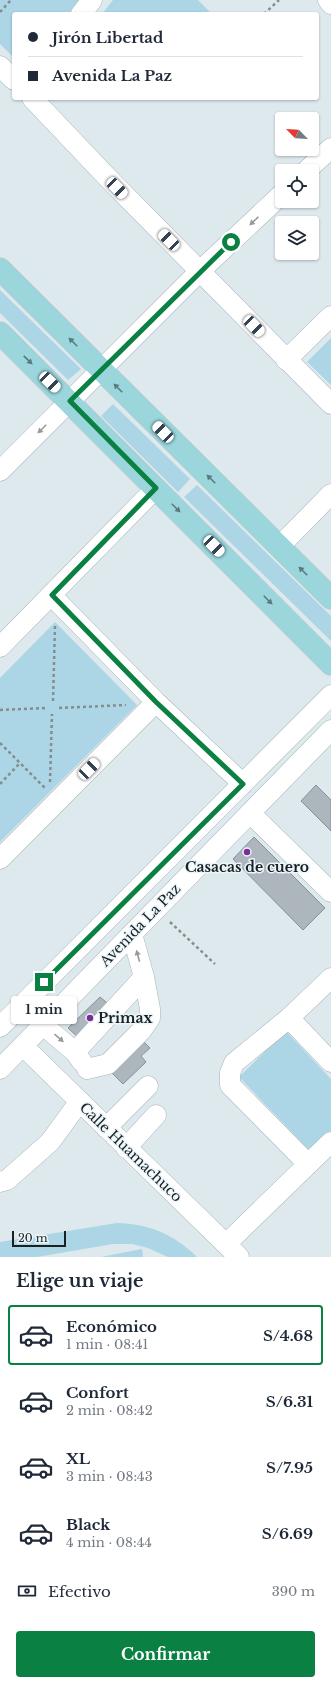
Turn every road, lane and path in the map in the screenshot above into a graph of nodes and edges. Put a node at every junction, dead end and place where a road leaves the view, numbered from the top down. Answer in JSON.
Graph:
{"nodes":[{"id":1,"x":11,"y":0,"type":"edge"},
{"id":2,"x":92,"y":0,"type":"edge"},
{"id":3,"x":279,"y":0,"type":"edge"},
{"id":4,"x":328,"y":0,"type":"edge"},
{"id":5,"x":331,"y":4,"type":"edge"},
{"id":6,"x":0,"y":12,"type":"edge"},
{"id":7,"x":83,"y":12,"type":"edge"},
{"id":8,"x":266,"y":12,"type":"edge"},
{"id":9,"x":0,"y":66,"type":"edge"},
{"id":10,"x":12,"y":78,"type":"edge"},
{"id":11,"x":34,"y":100,"type":"edge"},
{"id":12,"x":331,"y":148,"type":"edge"},
{"id":13,"x":314,"y":164,"type":"edge"},
{"id":14,"x":275,"y":201,"type":"edge"},
{"id":15,"x":0,"y":269,"type":"edge"},
{"id":16,"x":200,"y":271,"type":"junction"},
{"id":17,"x":331,"y":316,"type":"edge"},
{"id":18,"x":0,"y":333,"type":"edge"},
{"id":19,"x":286,"y":360,"type":"junction"},
{"id":20,"x":101,"y":370,"type":"junction"},
{"id":21,"x":70,"y":401,"type":"junction"},
{"id":22,"x":331,"y":404,"type":"edge"},
{"id":23,"x":0,"y":471,"type":"edge"},
{"id":24,"x":156,"y":488,"type":"junction"},
{"id":25,"x":331,"y":494,"type":"edge"},
{"id":26,"x":279,"y":547,"type":"junction"},
{"id":27,"x":52,"y":595,"type":"junction"},
{"id":28,"x":331,"y":598,"type":"edge"},
{"id":29,"x":55,"y":622,"type":"dead end"},
{"id":30,"x":0,"y":647,"type":"edge"},
{"id":31,"x":331,"y":664,"type":"edge"},
{"id":32,"x":331,"y":695,"type":"edge"},
{"id":33,"x":53,"y":702,"type":"dead end"},
{"id":34,"x":156,"y":702,"type":"junction"},
{"id":35,"x":129,"y":705,"type":"dead end"},
{"id":36,"x":46,"y":708,"type":"dead end"},
{"id":37,"x":59,"y":708,"type":"dead end"},
{"id":38,"x":0,"y":710,"type":"edge"},
{"id":39,"x":52,"y":714,"type":"dead end"},
{"id":40,"x":331,"y":730,"type":"edge"},
{"id":41,"x":0,"y":743,"type":"edge"},
{"id":42,"x":20,"y":763,"type":"junction"},
{"id":43,"x":0,"y":784,"type":"edge"},
{"id":44,"x":50,"y":784,"type":"dead end"},
{"id":45,"x":243,"y":784,"type":"junction"},
{"id":46,"x":50,"y":792,"type":"dead end"},
{"id":47,"x":250,"y":813,"type":"junction"},
{"id":48,"x":0,"y":859,"type":"edge"},
{"id":49,"x":331,"y":892,"type":"edge"},
{"id":50,"x":156,"y":909,"type":"junction"},
{"id":51,"x":132,"y":934,"type":"junction"},
{"id":52,"x":215,"y":964,"type":"dead end"},
{"id":53,"x":144,"y":977,"type":"junction"},
{"id":54,"x":331,"y":978,"type":"edge"},
{"id":55,"x":289,"y":1018,"type":"junction"},
{"id":56,"x":43,"y":1025,"type":"junction"},
{"id":57,"x":0,"y":1027,"type":"edge"},
{"id":58,"x":23,"y":1046,"type":"junction"},
{"id":59,"x":75,"y":1052,"type":"junction"},
{"id":60,"x":331,"y":1062,"type":"edge"},
{"id":61,"x":0,"y":1069,"type":"edge"},
{"id":62,"x":87,"y":1069,"type":"junction"},
{"id":63,"x":148,"y":1086,"type":"dead end"},
{"id":64,"x":75,"y":1098,"type":"junction"},
{"id":65,"x":156,"y":1116,"type":"dead end"},
{"id":66,"x":106,"y":1128,"type":"junction"},
{"id":67,"x":331,"y":1142,"type":"edge"},
{"id":68,"x":126,"y":1148,"type":"junction"},
{"id":69,"x":308,"y":1164,"type":"junction"},
{"id":70,"x":0,"y":1182,"type":"edge"},
{"id":71,"x":232,"y":1250,"type":"edge"}],
"edges":[{"from":1,"to":6,"type":"path"},
{"from":2,"to":7,"type":"street"},
{"from":3,"to":8,"type":"path"},
{"from":4,"to":5,"type":"street"},
{"from":9,"to":10,"type":"street"},
{"from":11,"to":16,"type":"street"},
{"from":12,"to":13,"type":"street"},
{"from":14,"to":16,"type":"street","one_way":true},
{"from":20,"to":15,"type":"main road","one_way":true},
{"from":16,"to":19,"type":"street"},
{"from":16,"to":20,"type":"street"},
{"from":17,"to":19,"type":"street"},
{"from":18,"to":21,"type":"main road","one_way":true},
{"from":19,"to":22,"type":"street"},
{"from":20,"to":21,"type":"street"},
{"from":26,"to":20,"type":"main road","one_way":true},
{"from":21,"to":23,"type":"street","one_way":true},
{"from":21,"to":24,"type":"main road"},
{"from":24,"to":27,"type":"street"},
{"from":24,"to":31,"type":"main road","one_way":true},
{"from":25,"to":26,"type":"street"},
{"from":28,"to":26,"type":"main road","one_way":true},
{"from":27,"to":30,"type":"street"},
{"from":27,"to":34,"type":"street"},
{"from":29,"to":33,"type":"path"},
{"from":32,"to":45,"type":"street","name":"Avenida La Paz"},
{"from":34,"to":45,"type":"street"},
{"from":34,"to":48,"type":"street"},
{"from":35,"to":37,"type":"path"},
{"from":36,"to":38,"type":"path"},
{"from":39,"to":44,"type":"path"},
{"from":40,"to":47,"type":"street","name":"Avenida La Paz"},
{"from":41,"to":42,"type":"path"},
{"from":42,"to":43,"type":"path"},
{"from":42,"to":46,"type":"path"},
{"from":45,"to":57,"type":"street","name":"Avenida La Paz"},
{"from":47,"to":49,"type":"street"},
{"from":47,"to":50,"type":"street","name":"Avenida La Paz"},
{"from":50,"to":51,"type":"street","name":"Avenida La Paz"},
{"from":50,"to":52,"type":"path"},
{"from":53,"to":51,"type":"street","one_way":true},
{"from":51,"to":56,"type":"street","name":"Avenida La Paz"},
{"from":53,"to":59,"type":"street"},
{"from":53,"to":62,"type":"street"},
{"from":54,"to":55,"type":"street"},
{"from":55,"to":60,"type":"street"},
{"from":55,"to":69,"type":"street"},
{"from":56,"to":58,"type":"street","name":"Avenida La Paz"},
{"from":56,"to":59,"type":"street","one_way":true},
{"from":58,"to":61,"type":"street","name":"Avenida La Paz"},
{"from":58,"to":64,"type":"street","name":"Calle Huamachuco"},
{"from":59,"to":62,"type":"street"},
{"from":62,"to":64,"type":"street"},
{"from":63,"to":66,"type":"street"},
{"from":64,"to":66,"type":"street","name":"Calle Huamachuco"},
{"from":64,"to":70,"type":"street"},
{"from":65,"to":68,"type":"street"},
{"from":66,"to":68,"type":"street","name":"Calle Huamachuco"},
{"from":67,"to":69,"type":"street"},
{"from":68,"to":71,"type":"street","name":"Calle Huamachuco"},
{"from":69,"to":71,"type":"street"}]}
